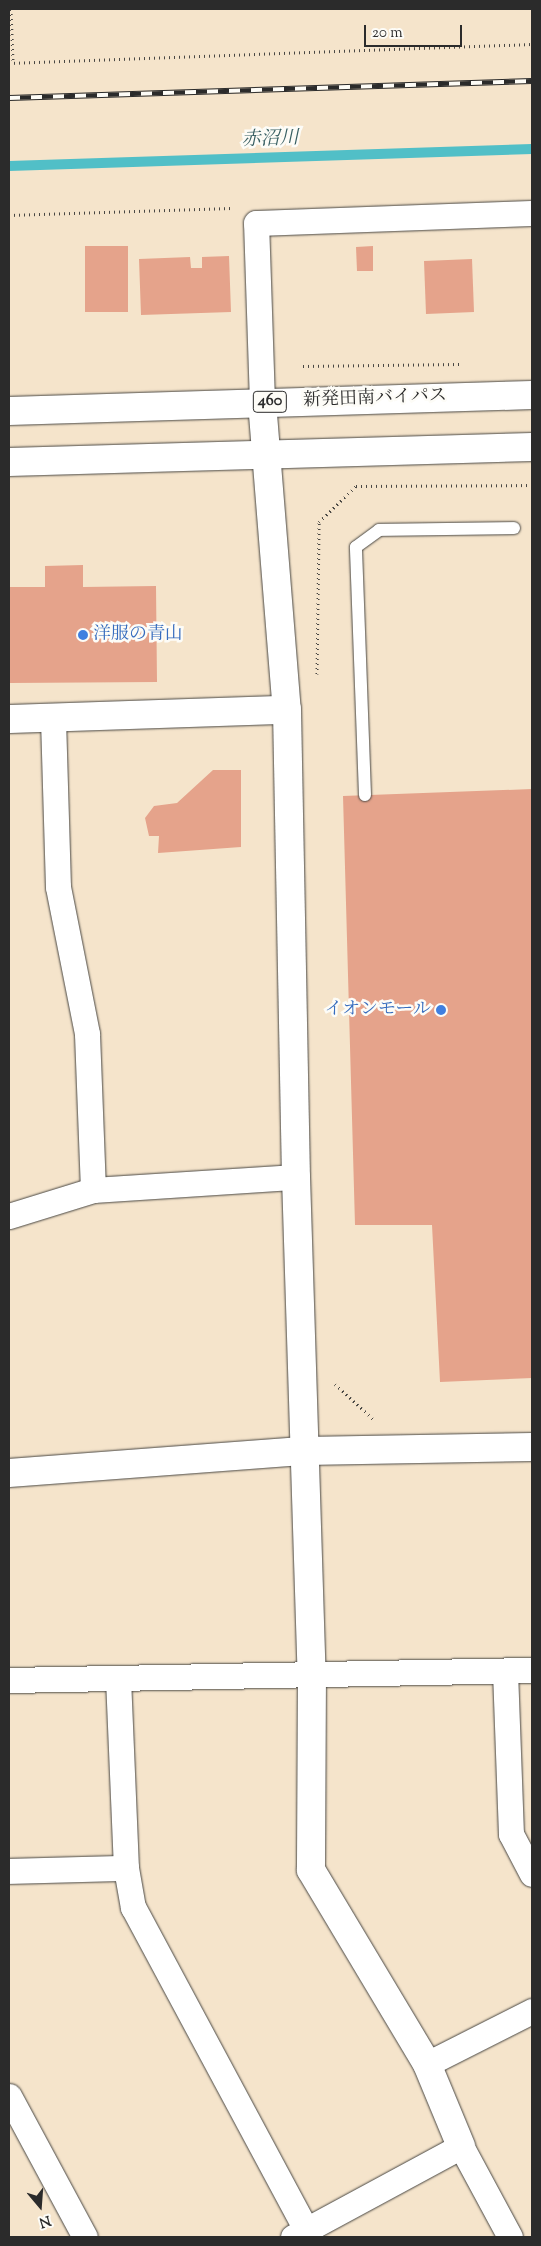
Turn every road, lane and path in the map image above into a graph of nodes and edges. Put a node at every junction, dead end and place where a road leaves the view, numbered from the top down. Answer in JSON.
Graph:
{"nodes":[{"id":1,"x":11,"y":9,"type":"edge"},
{"id":2,"x":532,"y":44,"type":"edge"},
{"id":3,"x":11,"y":62,"type":"edge"},
{"id":4,"x":532,"y":213,"type":"edge"},
{"id":5,"x":462,"y":364,"type":"dead end"},
{"id":6,"x":303,"y":366,"type":"dead end"},
{"id":7,"x":532,"y":395,"type":"edge"},
{"id":8,"x":262,"y":402,"type":"junction"},
{"id":9,"x":9,"y":411,"type":"edge"},
{"id":10,"x":532,"y":447,"type":"edge"},
{"id":11,"x":264,"y":454,"type":"junction"},
{"id":12,"x":9,"y":462,"type":"edge"},
{"id":13,"x":532,"y":485,"type":"edge"},
{"id":14,"x":514,"y":528,"type":"dead end"},
{"id":15,"x":317,"y":676,"type":"dead end"},
{"id":16,"x":287,"y":710,"type":"junction"},
{"id":17,"x":9,"y":719,"type":"edge"},
{"id":18,"x":53,"y":719,"type":"junction"},
{"id":19,"x":365,"y":795,"type":"dead end"},
{"id":20,"x":296,"y":1178,"type":"junction"},
{"id":21,"x":93,"y":1190,"type":"junction"},
{"id":22,"x":9,"y":1216,"type":"edge"},
{"id":23,"x":532,"y":1447,"type":"edge"},
{"id":24,"x":305,"y":1451,"type":"junction"},
{"id":25,"x":9,"y":1473,"type":"edge"},
{"id":26,"x":532,"y":1670,"type":"edge"},
{"id":27,"x":505,"y":1671,"type":"junction"},
{"id":28,"x":312,"y":1673,"type":"junction"},
{"id":29,"x":118,"y":1678,"type":"junction"},
{"id":30,"x":9,"y":1680,"type":"edge"},
{"id":31,"x":126,"y":1868,"type":"junction"},
{"id":32,"x":9,"y":1871,"type":"edge"},
{"id":33,"x":532,"y":1874,"type":"edge"},
{"id":34,"x":532,"y":2011,"type":"edge"},
{"id":35,"x":427,"y":2064,"type":"junction"},
{"id":36,"x":9,"y":2096,"type":"edge"},
{"id":37,"x":461,"y":2146,"type":"junction"},
{"id":38,"x":303,"y":2235,"type":"edge"},
{"id":39,"x":85,"y":2237,"type":"edge"},
{"id":40,"x":510,"y":2237,"type":"edge"}],
"edges":[{"from":1,"to":3,"type":"path"},
{"from":2,"to":3,"type":"path"},
{"from":4,"to":8,"type":"street"},
{"from":5,"to":6,"type":"path"},
{"from":7,"to":8,"type":"main road","name":"新発田南バイパス","number":"460"},
{"from":8,"to":9,"type":"main road","name":"新発田南バイパス","number":"460"},
{"from":8,"to":11,"type":"main road"},
{"from":10,"to":11,"type":"main road"},
{"from":11,"to":12,"type":"main road"},
{"from":11,"to":16,"type":"main road"},
{"from":13,"to":15,"type":"path"},
{"from":14,"to":19,"type":"lane"},
{"from":16,"to":18,"type":"main road"},
{"from":16,"to":20,"type":"main road"},
{"from":17,"to":18,"type":"main road"},
{"from":18,"to":21,"type":"street"},
{"from":20,"to":21,"type":"street"},
{"from":20,"to":24,"type":"main road"},
{"from":21,"to":22,"type":"street"},
{"from":23,"to":24,"type":"main road"},
{"from":24,"to":25,"type":"main road"},
{"from":24,"to":28,"type":"main road"},
{"from":26,"to":27,"type":"street"},
{"from":27,"to":28,"type":"street"},
{"from":27,"to":33,"type":"street"},
{"from":28,"to":29,"type":"street"},
{"from":28,"to":35,"type":"main road"},
{"from":29,"to":30,"type":"street"},
{"from":29,"to":31,"type":"street"},
{"from":31,"to":32,"type":"street"},
{"from":31,"to":38,"type":"street"},
{"from":34,"to":35,"type":"street"},
{"from":35,"to":37,"type":"main road"},
{"from":36,"to":39,"type":"street"},
{"from":37,"to":38,"type":"street"},
{"from":37,"to":40,"type":"street"}]}
